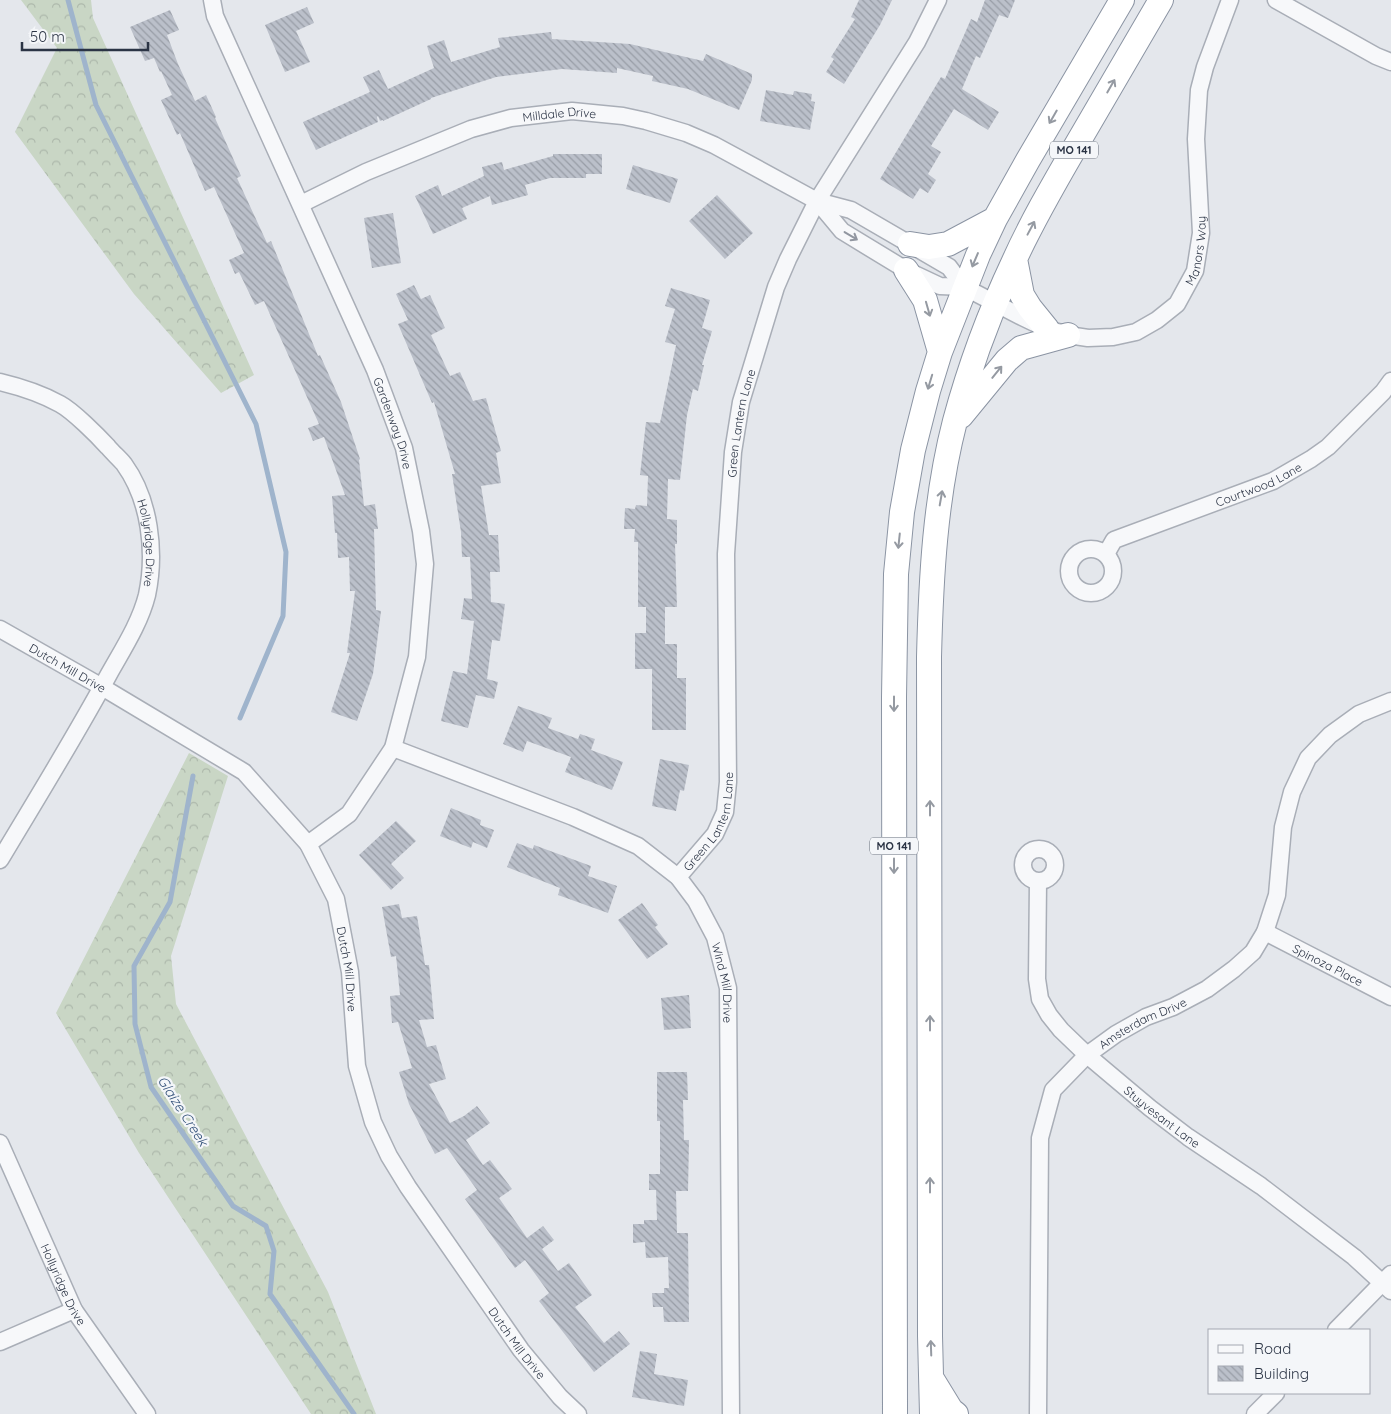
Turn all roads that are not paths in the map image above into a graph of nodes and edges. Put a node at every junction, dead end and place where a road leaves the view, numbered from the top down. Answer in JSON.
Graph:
{"nodes":[{"id":1,"x":212,"y":0,"type":"edge"},
{"id":2,"x":938,"y":0,"type":"edge"},
{"id":3,"x":1122,"y":0,"type":"edge"},
{"id":4,"x":1161,"y":0,"type":"edge"},
{"id":5,"x":1230,"y":0,"type":"edge"},
{"id":6,"x":1276,"y":0,"type":"edge"},
{"id":7,"x":1391,"y":62,"type":"edge"},
{"id":8,"x":817,"y":201,"type":"junction"},
{"id":9,"x":300,"y":204,"type":"junction"},
{"id":10,"x":995,"y":219,"type":"junction"},
{"id":11,"x":910,"y":244,"type":"junction"},
{"id":12,"x":1014,"y":259,"type":"junction"},
{"id":13,"x":906,"y":270,"type":"junction"},
{"id":14,"x":964,"y":287,"type":"junction"},
{"id":15,"x":994,"y":303,"type":"junction"},
{"id":16,"x":1058,"y":332,"type":"junction"},
{"id":17,"x":940,"y":352,"type":"junction"},
{"id":18,"x":1391,"y":381,"type":"edge"},
{"id":19,"x":0,"y":382,"type":"edge"},
{"id":20,"x":955,"y":423,"type":"junction"},
{"id":21,"x":1106,"y":554,"type":"dead end"},
{"id":22,"x":0,"y":629,"type":"edge"},
{"id":23,"x":102,"y":687,"type":"junction"},
{"id":24,"x":1391,"y":701,"type":"edge"},
{"id":25,"x":393,"y":748,"type":"junction"},
{"id":26,"x":308,"y":844,"type":"junction"},
{"id":27,"x":0,"y":860,"type":"edge"},
{"id":28,"x":678,"y":876,"type":"junction"},
{"id":29,"x":1038,"y":882,"type":"dead end"},
{"id":30,"x":1265,"y":932,"type":"junction"},
{"id":31,"x":1391,"y":997,"type":"edge"},
{"id":32,"x":1087,"y":1055,"type":"junction"},
{"id":33,"x":0,"y":1143,"type":"edge"},
{"id":34,"x":1388,"y":1283,"type":"edge"},
{"id":35,"x":74,"y":1310,"type":"junction"},
{"id":36,"x":1337,"y":1329,"type":"edge"},
{"id":37,"x":0,"y":1342,"type":"edge"},
{"id":38,"x":932,"y":1379,"type":"junction"},
{"id":39,"x":1275,"y":1394,"type":"edge"},
{"id":40,"x":146,"y":1414,"type":"edge"},
{"id":41,"x":578,"y":1414,"type":"edge"},
{"id":42,"x":731,"y":1414,"type":"edge"},
{"id":43,"x":895,"y":1414,"type":"edge"},
{"id":44,"x":932,"y":1414,"type":"edge"},
{"id":45,"x":956,"y":1414,"type":"edge"},
{"id":46,"x":1038,"y":1414,"type":"edge"},
{"id":47,"x":1256,"y":1414,"type":"edge"}],
"edges":[{"from":1,"to":9,"type":"street","name":"Gardenway Drive"},
{"from":2,"to":8,"type":"street","name":"Green Lantern Lane"},
{"from":3,"to":10,"type":"highway","number":"MO 141","one_way":true},
{"from":12,"to":4,"type":"highway","number":"MO 141","one_way":true},
{"from":5,"to":16,"type":"street","name":"Manors Way"},
{"from":6,"to":7,"type":"street"},
{"from":8,"to":9,"type":"street","name":"Milldale Drive"},
{"from":8,"to":11,"type":"street","name":"Milldale Drive"},
{"from":8,"to":13,"type":"street","name":"Milldale Drive","one_way":true},
{"from":8,"to":28,"type":"street","name":"Green Lantern Lane"},
{"from":9,"to":25,"type":"street","name":"Gardenway Drive"},
{"from":10,"to":11,"type":"highway"},
{"from":10,"to":14,"type":"highway","number":"MO 141","one_way":true},
{"from":11,"to":14,"type":"street","name":"Milldale Drive"},
{"from":12,"to":15,"type":"highway","number":"MO 141"},
{"from":12,"to":16,"type":"highway"},
{"from":13,"to":14,"type":"street","name":"Milldale Drive"},
{"from":13,"to":17,"type":"highway","one_way":true},
{"from":14,"to":15,"type":"street","name":"Manors Way"},
{"from":14,"to":17,"type":"highway","number":"MO 141"},
{"from":15,"to":16,"type":"street","name":"Manors Way"},
{"from":15,"to":20,"type":"highway","number":"MO 141"},
{"from":20,"to":16,"type":"highway","one_way":true},
{"from":17,"to":43,"type":"highway","number":"MO 141","one_way":true},
{"from":18,"to":21,"type":"street","name":"Courtwood Lane"},
{"from":19,"to":23,"type":"street","name":"Hollyridge Drive"},
{"from":38,"to":20,"type":"highway","number":"MO 141","one_way":true},
{"from":22,"to":23,"type":"street","name":"Dutch Mill Drive"},
{"from":23,"to":26,"type":"street","name":"Dutch Mill Drive"},
{"from":23,"to":27,"type":"street","name":"Hollyridge Drive"},
{"from":24,"to":30,"type":"street","name":"Amsterdam Drive"},
{"from":25,"to":26,"type":"street","name":"Gardenway Drive"},
{"from":25,"to":28,"type":"street","name":"Wind Mill Drive"},
{"from":26,"to":41,"type":"street","name":"Dutch Mill Drive"},
{"from":28,"to":42,"type":"street","name":"Wind Mill Drive"},
{"from":29,"to":32,"type":"street","name":"Stuyvesant Lane"},
{"from":30,"to":31,"type":"street","name":"Spinoza Place"},
{"from":30,"to":32,"type":"street","name":"Amsterdam Drive"},
{"from":32,"to":34,"type":"street","name":"Stuyvesant Lane"},
{"from":32,"to":46,"type":"street","name":"Amsterdam Drive"},
{"from":33,"to":35,"type":"street","name":"Hollyridge Drive"},
{"from":34,"to":36,"type":"street"},
{"from":35,"to":37,"type":"street"},
{"from":35,"to":40,"type":"street","name":"Hollyridge Drive"},
{"from":38,"to":44,"type":"highway","number":"MO 141"},
{"from":38,"to":45,"type":"highway"},
{"from":39,"to":47,"type":"street"}]}
